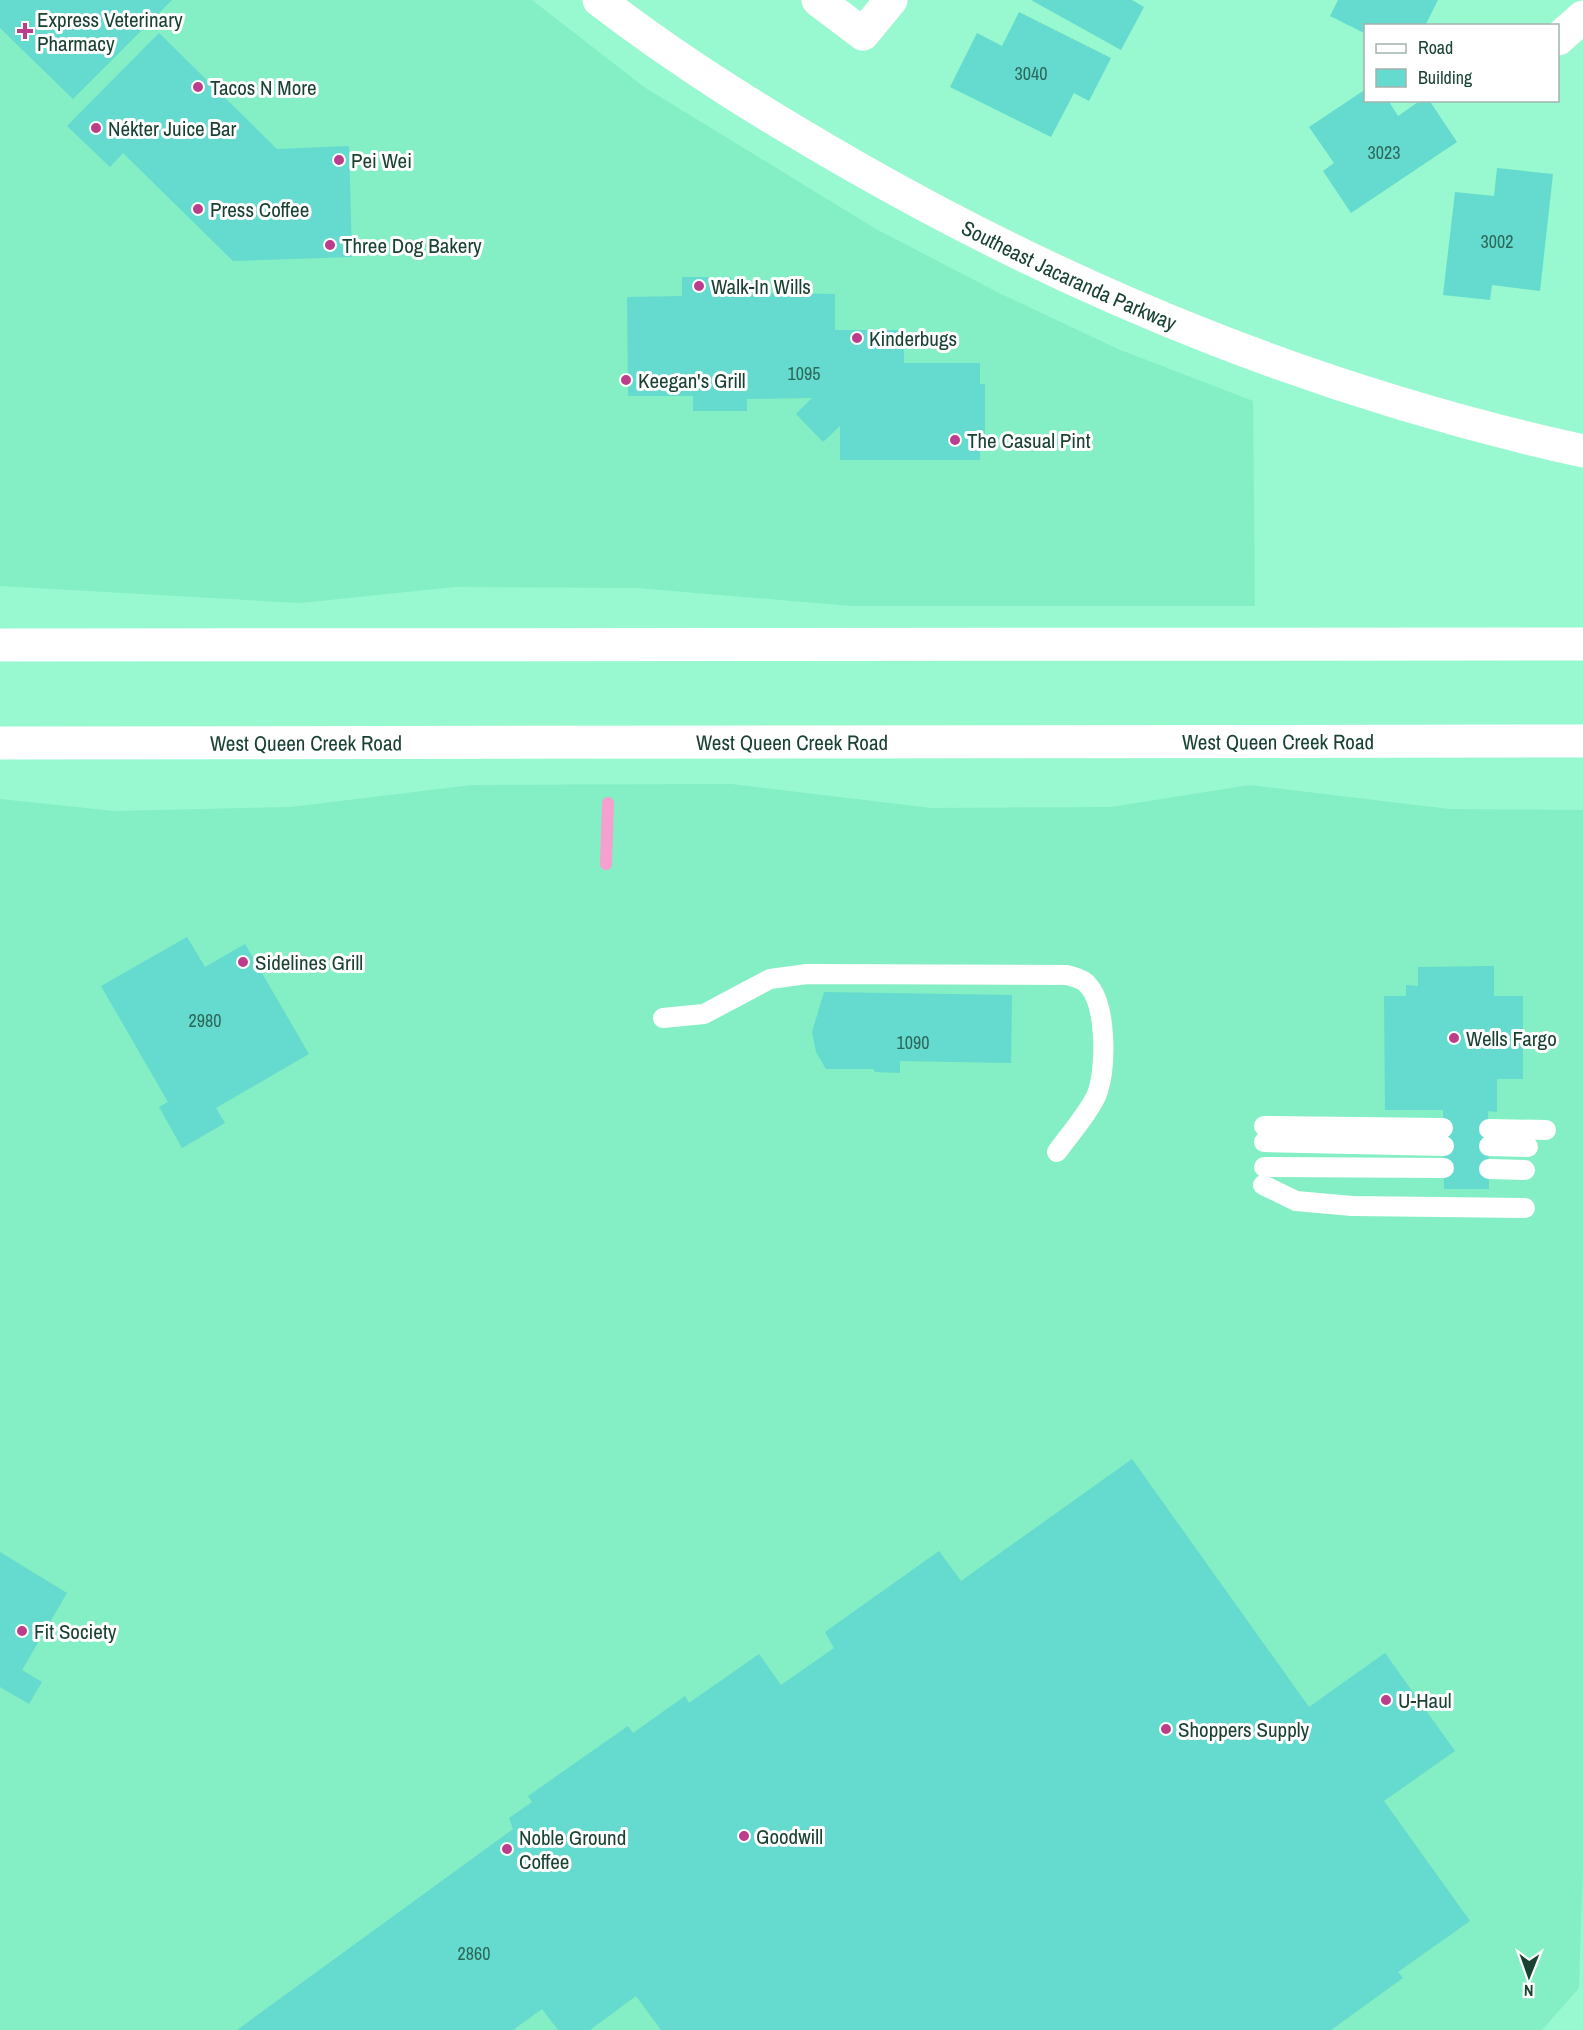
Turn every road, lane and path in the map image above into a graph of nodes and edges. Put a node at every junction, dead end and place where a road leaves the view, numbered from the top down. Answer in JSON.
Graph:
{"nodes":[{"id":1,"x":599,"y":0,"type":"edge"},
{"id":2,"x":818,"y":0,"type":"edge"},
{"id":3,"x":891,"y":0,"type":"edge"},
{"id":4,"x":1583,"y":17,"type":"edge"},
{"id":5,"x":1559,"y":37,"type":"edge"},
{"id":6,"x":1583,"y":451,"type":"edge"},
{"id":7,"x":1583,"y":644,"type":"edge"},
{"id":8,"x":0,"y":645,"type":"edge"},
{"id":9,"x":1583,"y":741,"type":"edge"},
{"id":10,"x":0,"y":743,"type":"edge"},
{"id":11,"x":663,"y":1018,"type":"dead end"},
{"id":12,"x":1546,"y":1130,"type":"dead end"},
{"id":13,"x":1264,"y":1134,"type":"dead end"},
{"id":14,"x":1444,"y":1137,"type":"dead end"},
{"id":15,"x":1528,"y":1147,"type":"dead end"},
{"id":16,"x":1057,"y":1152,"type":"dead end"},
{"id":17,"x":1444,"y":1168,"type":"dead end"},
{"id":18,"x":1489,"y":1169,"type":"dead end"},
{"id":19,"x":1525,"y":1170,"type":"dead end"},
{"id":20,"x":1525,"y":1208,"type":"dead end"}],
"edges":[{"from":1,"to":6,"type":"main road","name":"Southeast Jacaranda Parkway"},
{"from":2,"to":3,"type":"main road"},
{"from":4,"to":5,"type":"main road"},
{"from":7,"to":8,"type":"main road"},
{"from":9,"to":10,"type":"main road","name":"West Queen Creek Road"},
{"from":11,"to":16,"type":"lane"},
{"from":12,"to":15,"type":"lane"},
{"from":13,"to":14,"type":"lane"},
{"from":17,"to":20,"type":"lane"},
{"from":18,"to":19,"type":"lane"}]}
